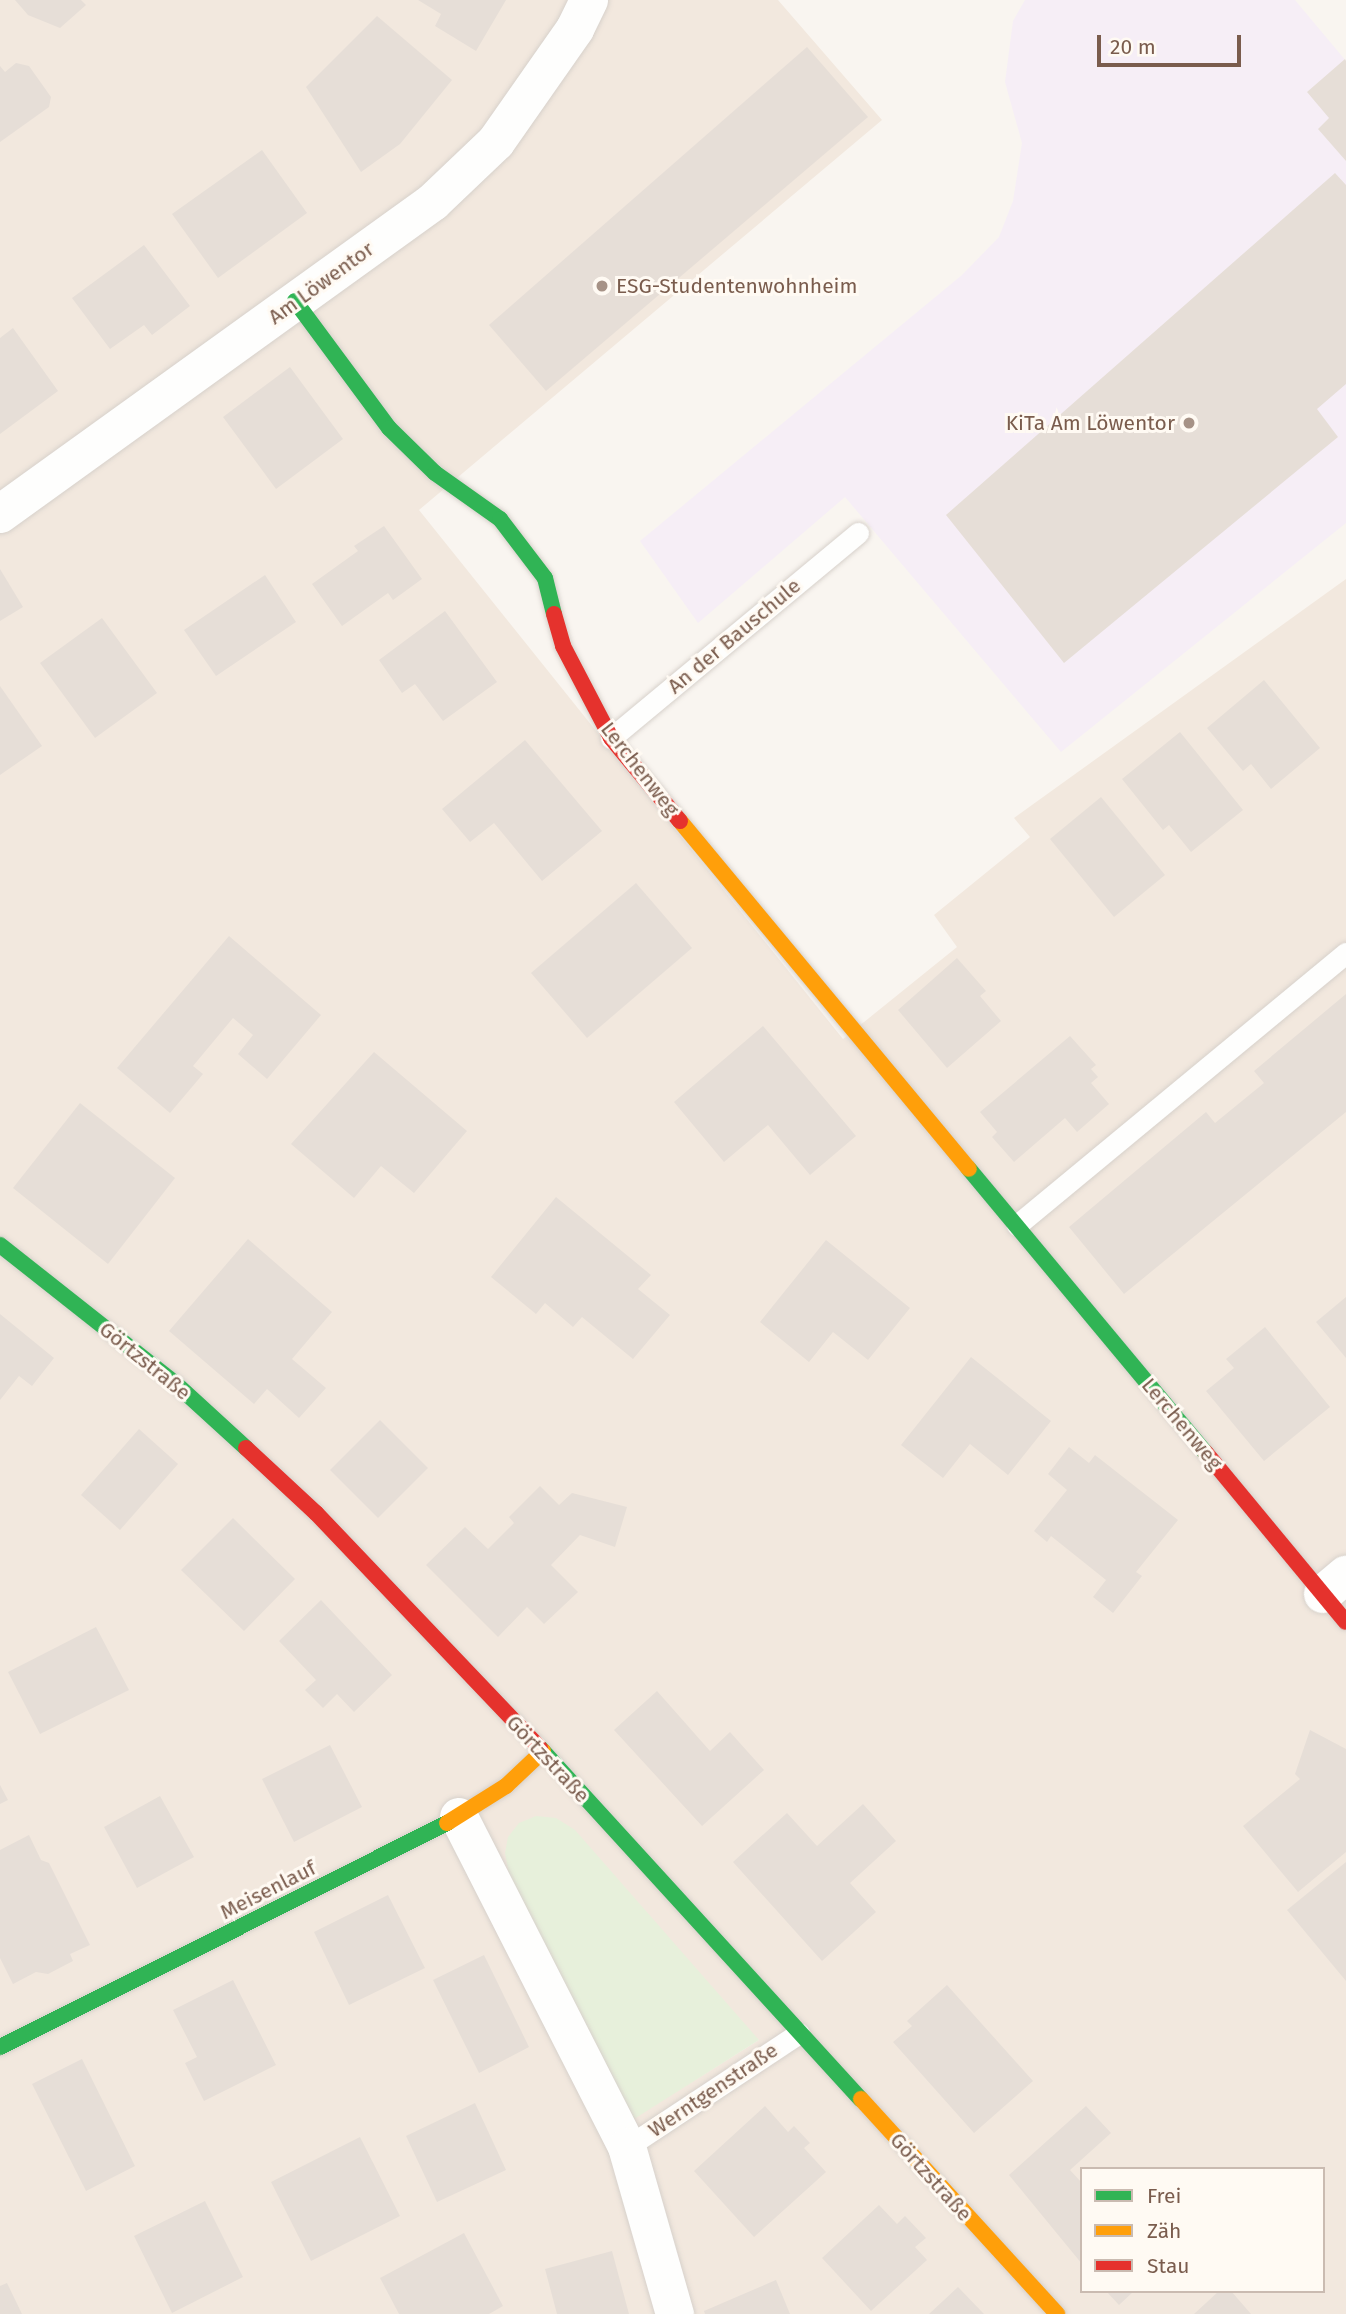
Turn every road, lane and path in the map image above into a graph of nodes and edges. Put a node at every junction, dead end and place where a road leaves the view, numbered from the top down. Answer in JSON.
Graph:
{"nodes":[{"id":1,"x":589,"y":0,"type":"edge"},
{"id":2,"x":295,"y":301,"type":"junction"},
{"id":3,"x":0,"y":514,"type":"edge"},
{"id":4,"x":858,"y":533,"type":"dead end"},
{"id":5,"x":611,"y":738,"type":"junction"},
{"id":6,"x":1346,"y":953,"type":"edge"},
{"id":7,"x":1017,"y":1225,"type":"junction"},
{"id":8,"x":0,"y":1244,"type":"edge"},
{"id":9,"x":1338,"y":1597,"type":"edge"},
{"id":10,"x":543,"y":1751,"type":"junction"},
{"id":11,"x":459,"y":1817,"type":"junction"},
{"id":12,"x":799,"y":2032,"type":"junction"},
{"id":13,"x":0,"y":2047,"type":"edge"},
{"id":14,"x":627,"y":2147,"type":"junction"},
{"id":15,"x":675,"y":2314,"type":"edge"},
{"id":16,"x":1057,"y":2314,"type":"edge"}],
"edges":[{"from":1,"to":2,"type":"street","name":"Am Löwentor"},
{"from":2,"to":3,"type":"street","name":"Am Löwentor"},
{"from":2,"to":5,"type":"street","name":"Lerchenweg"},
{"from":4,"to":5,"type":"lane","name":"An der Bauschule"},
{"from":5,"to":7,"type":"street","name":"Lerchenweg"},
{"from":6,"to":7,"type":"lane"},
{"from":7,"to":9,"type":"street","name":"Lerchenweg"},
{"from":8,"to":10,"type":"street","name":"Görtzstraße"},
{"from":10,"to":11,"type":"street","name":"Meisenlauf"},
{"from":10,"to":12,"type":"street","name":"Görtzstraße"},
{"from":11,"to":13,"type":"street","name":"Meisenlauf"},
{"from":11,"to":14,"type":"street"},
{"from":12,"to":14,"type":"lane","name":"Werntgenstraße"},
{"from":12,"to":16,"type":"street","name":"Görtzstraße"},
{"from":14,"to":15,"type":"street"}]}
